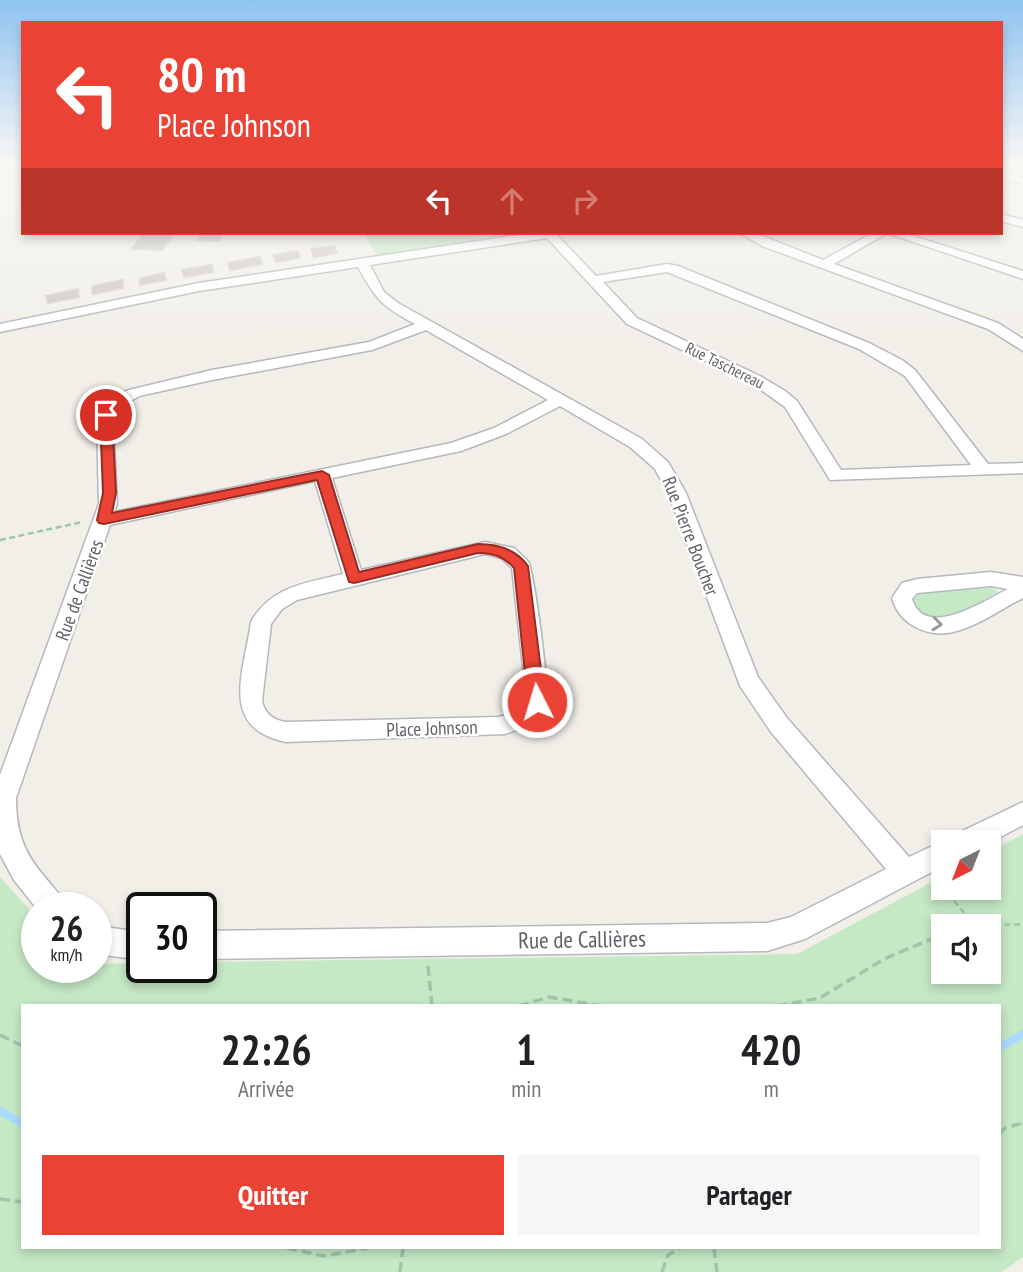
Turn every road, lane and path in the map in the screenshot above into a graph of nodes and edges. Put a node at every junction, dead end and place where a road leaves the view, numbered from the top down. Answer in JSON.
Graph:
{"nodes":[{"id":1,"x":538,"y":235,"type":"edge"},
{"id":2,"x":553,"y":235,"type":"edge"},
{"id":3,"x":751,"y":235,"type":"edge"},
{"id":4,"x":877,"y":235,"type":"edge"},
{"id":5,"x":899,"y":235,"type":"edge"},
{"id":6,"x":362,"y":262,"type":"junction"},
{"id":7,"x":824,"y":264,"type":"junction"},
{"id":8,"x":1023,"y":275,"type":"edge"},
{"id":9,"x":594,"y":280,"type":"junction"},
{"id":10,"x":426,"y":325,"type":"junction"},
{"id":11,"x":0,"y":328,"type":"edge"},
{"id":12,"x":1023,"y":347,"type":"edge"},
{"id":13,"x":560,"y":400,"type":"junction"},
{"id":14,"x":1023,"y":468,"type":"edge"},
{"id":15,"x":984,"y":471,"type":"junction"},
{"id":16,"x":322,"y":475,"type":"junction"},
{"id":17,"x":104,"y":520,"type":"junction"},
{"id":18,"x":0,"y":540,"type":"edge"},
{"id":19,"x":354,"y":578,"type":"junction"},
{"id":20,"x":1023,"y":584,"type":"edge"},
{"id":21,"x":1023,"y":590,"type":"edge"},
{"id":22,"x":1023,"y":813,"type":"edge"},
{"id":23,"x":989,"y":830,"type":"edge"},
{"id":24,"x":923,"y":863,"type":"edge"},
{"id":25,"x":40,"y":892,"type":"edge"},
{"id":26,"x":966,"y":914,"type":"edge"},
{"id":27,"x":1023,"y":923,"type":"edge"},
{"id":28,"x":1001,"y":924,"type":"edge"},
{"id":29,"x":931,"y":939,"type":"edge"},
{"id":30,"x":426,"y":942,"type":"junction"},
{"id":31,"x":217,"y":945,"type":"edge"},
{"id":32,"x":432,"y":1004,"type":"edge"},
{"id":33,"x":526,"y":1004,"type":"edge"},
{"id":34,"x":589,"y":1004,"type":"edge"},
{"id":35,"x":788,"y":1004,"type":"edge"},
{"id":36,"x":0,"y":1035,"type":"edge"},
{"id":37,"x":21,"y":1045,"type":"edge"},
{"id":38,"x":1023,"y":1123,"type":"edge"},
{"id":39,"x":1001,"y":1133,"type":"edge"},
{"id":40,"x":0,"y":1199,"type":"edge"},
{"id":41,"x":21,"y":1202,"type":"edge"},
{"id":42,"x":292,"y":1249,"type":"edge"},
{"id":43,"x":362,"y":1249,"type":"edge"},
{"id":44,"x":403,"y":1249,"type":"edge"},
{"id":45,"x":678,"y":1249,"type":"edge"},
{"id":46,"x":714,"y":1249,"type":"edge"},
{"id":47,"x":400,"y":1272,"type":"edge"},
{"id":48,"x":662,"y":1272,"type":"edge"},
{"id":49,"x":717,"y":1272,"type":"edge"}],
"edges":[{"from":1,"to":6,"type":"street"},
{"from":2,"to":9,"type":"street","name":"Rue Taschereau"},
{"from":3,"to":7,"type":"street"},
{"from":4,"to":7,"type":"street"},
{"from":5,"to":8,"type":"street"},
{"from":6,"to":10,"type":"street","name":"Rue Pierre Boucher"},
{"from":6,"to":11,"type":"street"},
{"from":7,"to":12,"type":"street"},
{"from":9,"to":15,"type":"street"},
{"from":9,"to":15,"type":"street","name":"Rue Taschereau"},
{"from":10,"to":13,"type":"street","name":"Rue Pierre Boucher"},
{"from":10,"to":17,"type":"street","name":"Rue de Callières"},
{"from":13,"to":16,"type":"street"},
{"from":13,"to":24,"type":"street","name":"Rue Pierre Boucher"},
{"from":14,"to":15,"type":"street","name":"Rue Taschereau"},
{"from":16,"to":17,"type":"street"},
{"from":16,"to":19,"type":"street"},
{"from":17,"to":18,"type":"path"},
{"from":17,"to":25,"type":"street","name":"Rue de Callières"},
{"from":19,"to":19,"type":"street","name":"Place Johnson"},
{"from":20,"to":21,"type":"street","one_way":true},
{"from":22,"to":23,"type":"street"},
{"from":24,"to":26,"type":"path"},
{"from":24,"to":30,"type":"street","name":"Rue de Callières"},
{"from":27,"to":28,"type":"path"},
{"from":29,"to":35,"type":"path"},
{"from":30,"to":31,"type":"street","name":"Rue de Callières"},
{"from":30,"to":32,"type":"path"},
{"from":33,"to":34,"type":"path"},
{"from":36,"to":37,"type":"path"},
{"from":38,"to":39,"type":"path"},
{"from":40,"to":41,"type":"path"},
{"from":42,"to":43,"type":"path"},
{"from":44,"to":47,"type":"path"},
{"from":45,"to":48,"type":"path"},
{"from":46,"to":49,"type":"path"}]}
